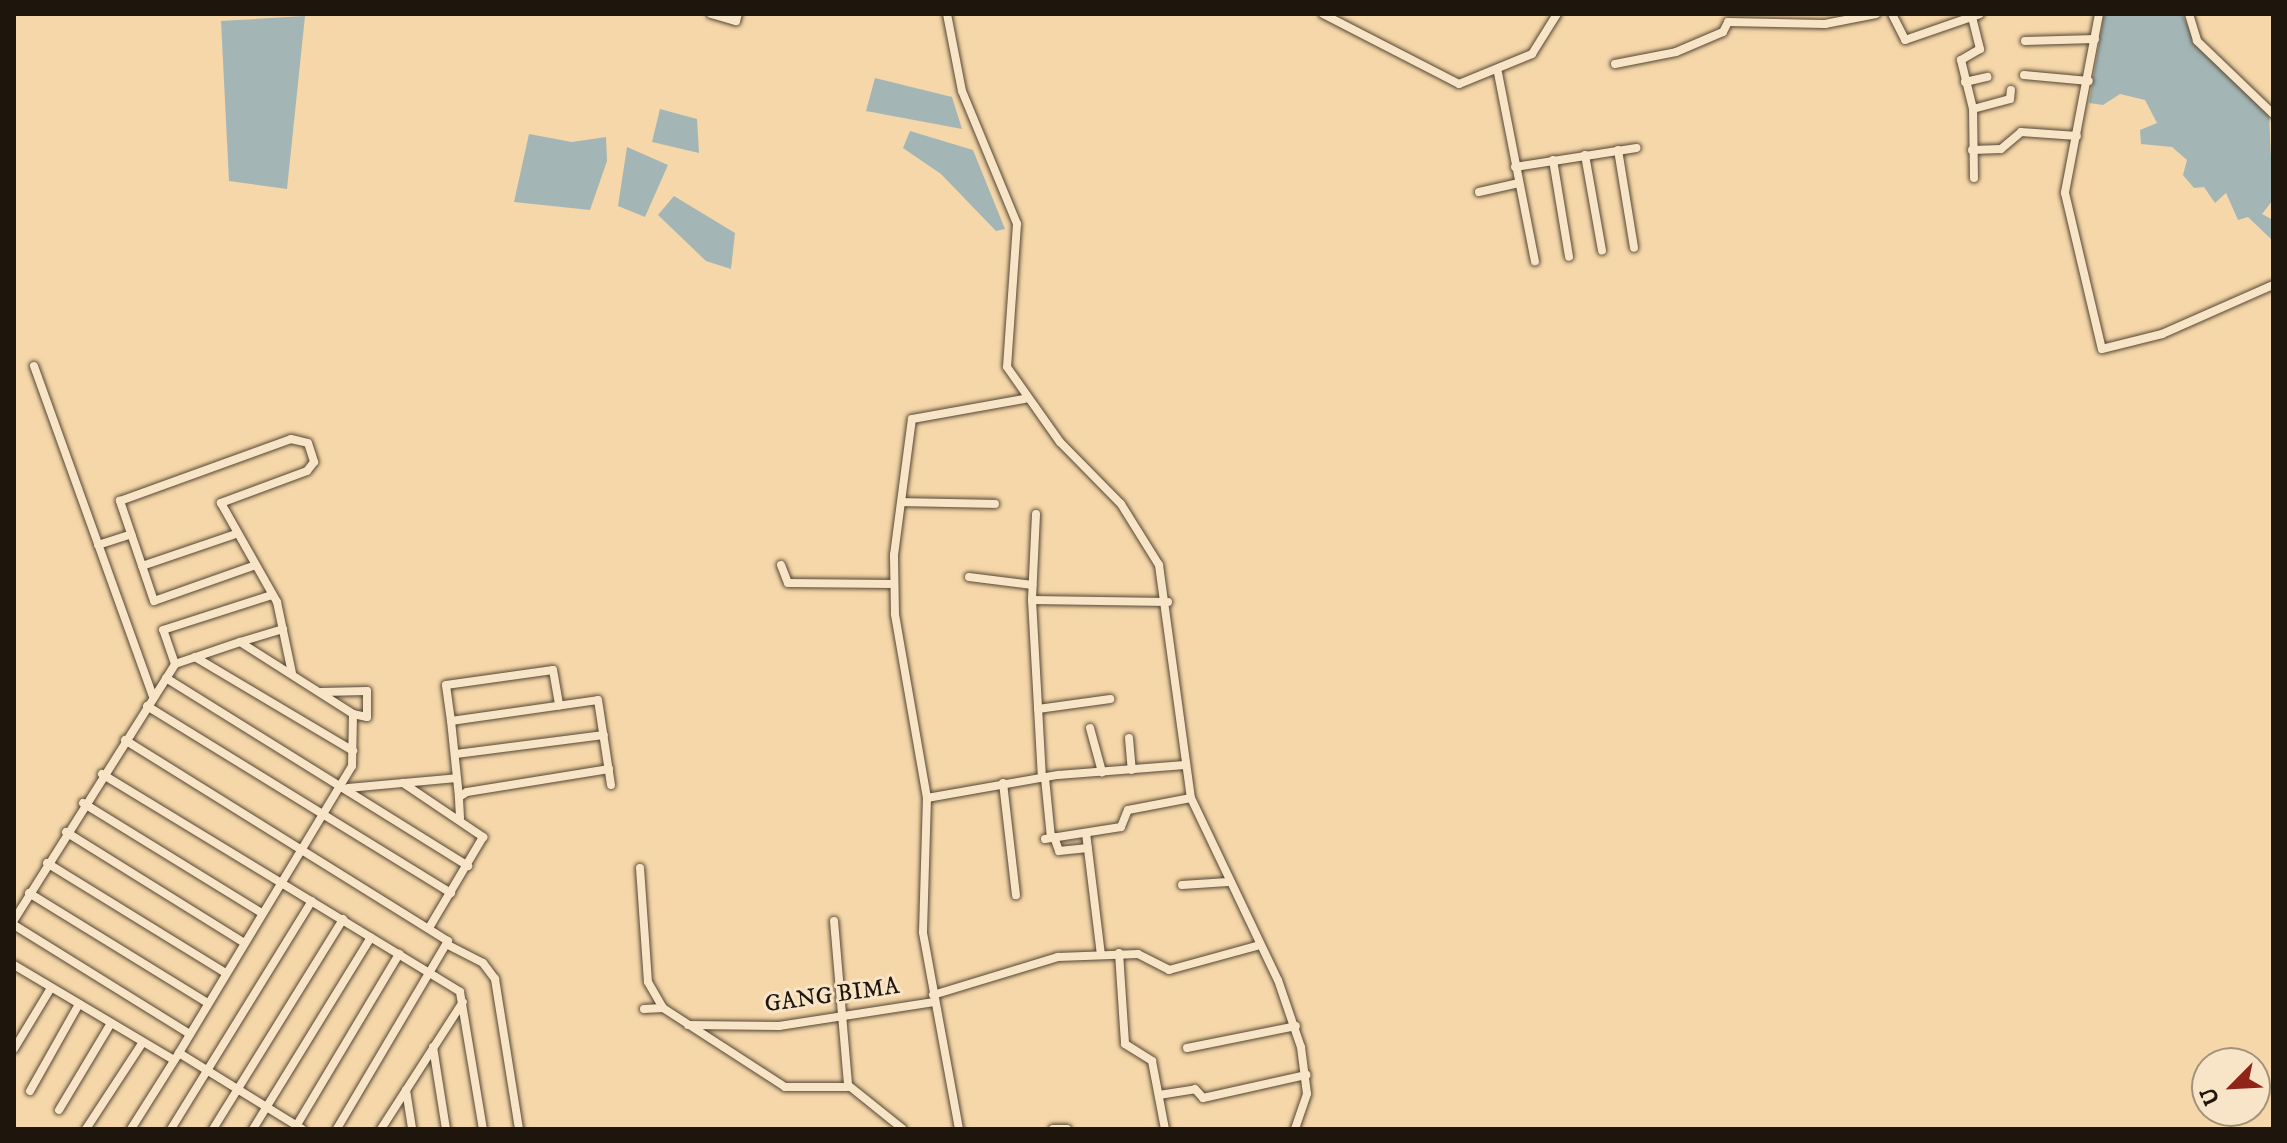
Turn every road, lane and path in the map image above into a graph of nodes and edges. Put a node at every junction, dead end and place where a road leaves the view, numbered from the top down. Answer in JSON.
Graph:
{"nodes":[{"id":1,"x":711,"y":14,"type":"edge"},
{"id":2,"x":738,"y":14,"type":"edge"},
{"id":3,"x":947,"y":14,"type":"edge"},
{"id":4,"x":1323,"y":14,"type":"edge"},
{"id":5,"x":1557,"y":14,"type":"edge"},
{"id":6,"x":1876,"y":14,"type":"edge"},
{"id":7,"x":1892,"y":14,"type":"edge"},
{"id":8,"x":2099,"y":14,"type":"edge"},
{"id":9,"x":2189,"y":14,"type":"edge"},
{"id":10,"x":1976,"y":17,"type":"edge"},
{"id":11,"x":2095,"y":39,"type":"junction"},
{"id":12,"x":2025,"y":41,"type":"dead end"},
{"id":13,"x":1615,"y":64,"type":"dead end"},
{"id":14,"x":1498,"y":73,"type":"junction"},
{"id":15,"x":2024,"y":75,"type":"dead end"},
{"id":16,"x":1987,"y":77,"type":"dead end"},
{"id":17,"x":2089,"y":81,"type":"junction"},
{"id":18,"x":1965,"y":82,"type":"junction"},
{"id":19,"x":2011,"y":90,"type":"dead end"},
{"id":20,"x":1973,"y":109,"type":"junction"},
{"id":21,"x":2273,"y":114,"type":"edge"},
{"id":22,"x":2077,"y":136,"type":"junction"},
{"id":23,"x":1637,"y":148,"type":"dead end"},
{"id":24,"x":1618,"y":150,"type":"junction"},
{"id":25,"x":1972,"y":150,"type":"junction"},
{"id":26,"x":1585,"y":155,"type":"junction"},
{"id":27,"x":1553,"y":160,"type":"junction"},
{"id":28,"x":1515,"y":167,"type":"junction"},
{"id":29,"x":1974,"y":178,"type":"dead end"},
{"id":30,"x":1519,"y":183,"type":"junction"},
{"id":31,"x":1479,"y":192,"type":"dead end"},
{"id":32,"x":1634,"y":248,"type":"dead end"},
{"id":33,"x":1602,"y":250,"type":"dead end"},
{"id":34,"x":1569,"y":257,"type":"dead end"},
{"id":35,"x":1535,"y":261,"type":"dead end"},
{"id":36,"x":2273,"y":285,"type":"edge"},
{"id":37,"x":34,"y":366,"type":"dead end"},
{"id":38,"x":1024,"y":399,"type":"junction"},
{"id":39,"x":902,"y":502,"type":"junction"},
{"id":40,"x":995,"y":504,"type":"dead end"},
{"id":41,"x":1036,"y":514,"type":"dead end"},
{"id":42,"x":131,"y":534,"type":"junction"},
{"id":43,"x":233,"y":535,"type":"junction"},
{"id":44,"x":98,"y":545,"type":"junction"},
{"id":45,"x":781,"y":565,"type":"dead end"},
{"id":46,"x":142,"y":566,"type":"junction"},
{"id":47,"x":253,"y":566,"type":"junction"},
{"id":48,"x":969,"y":577,"type":"dead end"},
{"id":49,"x":894,"y":584,"type":"junction"},
{"id":50,"x":1033,"y":585,"type":"junction"},
{"id":51,"x":272,"y":595,"type":"junction"},
{"id":52,"x":1032,"y":600,"type":"junction"},
{"id":53,"x":1168,"y":602,"type":"junction"},
{"id":54,"x":283,"y":629,"type":"junction"},
{"id":55,"x":240,"y":642,"type":"junction"},
{"id":56,"x":195,"y":657,"type":"junction"},
{"id":57,"x":175,"y":664,"type":"junction"},
{"id":58,"x":292,"y":673,"type":"junction"},
{"id":59,"x":166,"y":678,"type":"junction"},
{"id":60,"x":367,"y":691,"type":"junction"},
{"id":61,"x":377,"y":691,"type":"dead end"},
{"id":62,"x":321,"y":692,"type":"junction"},
{"id":63,"x":153,"y":697,"type":"junction"},
{"id":64,"x":1110,"y":699,"type":"dead end"},
{"id":65,"x":559,"y":705,"type":"junction"},
{"id":66,"x":147,"y":706,"type":"junction"},
{"id":67,"x":1038,"y":709,"type":"junction"},
{"id":68,"x":353,"y":714,"type":"junction"},
{"id":69,"x":451,"y":721,"type":"junction"},
{"id":70,"x":1090,"y":728,"type":"dead end"},
{"id":71,"x":604,"y":735,"type":"junction"},
{"id":72,"x":1129,"y":738,"type":"dead end"},
{"id":73,"x":125,"y":740,"type":"junction"},
{"id":74,"x":353,"y":751,"type":"junction"},
{"id":75,"x":456,"y":754,"type":"junction"},
{"id":76,"x":1185,"y":765,"type":"junction"},
{"id":77,"x":609,"y":769,"type":"junction"},
{"id":78,"x":1132,"y":770,"type":"junction"},
{"id":79,"x":1102,"y":772,"type":"junction"},
{"id":80,"x":102,"y":774,"type":"junction"},
{"id":81,"x":457,"y":778,"type":"junction"},
{"id":82,"x":1044,"y":778,"type":"junction"},
{"id":83,"x":403,"y":783,"type":"junction"},
{"id":84,"x":1003,"y":783,"type":"junction"},
{"id":85,"x":611,"y":785,"type":"dead end"},
{"id":86,"x":344,"y":787,"type":"junction"},
{"id":87,"x":459,"y":797,"type":"junction"},
{"id":88,"x":927,"y":798,"type":"junction"},
{"id":89,"x":1191,"y":798,"type":"junction"},
{"id":90,"x":83,"y":803,"type":"junction"},
{"id":91,"x":320,"y":817,"type":"junction"},
{"id":92,"x":460,"y":818,"type":"junction"},
{"id":93,"x":66,"y":832,"type":"junction"},
{"id":94,"x":1086,"y":833,"type":"junction"},
{"id":95,"x":1050,"y":838,"type":"junction"},
{"id":96,"x":300,"y":848,"type":"junction"},
{"id":97,"x":1088,"y":848,"type":"junction"},
{"id":98,"x":47,"y":863,"type":"junction"},
{"id":99,"x":468,"y":866,"type":"junction"},
{"id":100,"x":640,"y":868,"type":"dead end"},
{"id":101,"x":280,"y":881,"type":"junction"},
{"id":102,"x":1228,"y":882,"type":"junction"},
{"id":103,"x":1182,"y":885,"type":"dead end"},
{"id":104,"x":29,"y":893,"type":"junction"},
{"id":105,"x":451,"y":893,"type":"junction"},
{"id":106,"x":1016,"y":895,"type":"dead end"},
{"id":107,"x":312,"y":901,"type":"junction"},
{"id":108,"x":262,"y":913,"type":"junction"},
{"id":109,"x":343,"y":919,"type":"junction"},
{"id":110,"x":834,"y":921,"type":"dead end"},
{"id":111,"x":14,"y":922,"type":"edge"},
{"id":112,"x":429,"y":928,"type":"junction"},
{"id":113,"x":371,"y":937,"type":"junction"},
{"id":114,"x":244,"y":943,"type":"junction"},
{"id":115,"x":448,"y":945,"type":"junction"},
{"id":116,"x":1260,"y":945,"type":"junction"},
{"id":117,"x":1119,"y":953,"type":"junction"},
{"id":118,"x":399,"y":954,"type":"junction"},
{"id":119,"x":1101,"y":955,"type":"junction"},
{"id":120,"x":14,"y":965,"type":"edge"},
{"id":121,"x":226,"y":973,"type":"junction"},
{"id":122,"x":431,"y":974,"type":"junction"},
{"id":123,"x":51,"y":988,"type":"junction"},
{"id":124,"x":933,"y":998,"type":"junction"},
{"id":125,"x":463,"y":1001,"type":"junction"},
{"id":126,"x":208,"y":1003,"type":"junction"},
{"id":127,"x":79,"y":1004,"type":"junction"},
{"id":128,"x":663,"y":1008,"type":"junction"},
{"id":129,"x":644,"y":1009,"type":"dead end"},
{"id":130,"x":841,"y":1018,"type":"junction"},
{"id":131,"x":111,"y":1023,"type":"junction"},
{"id":132,"x":688,"y":1025,"type":"junction"},
{"id":133,"x":1296,"y":1026,"type":"junction"},
{"id":134,"x":190,"y":1034,"type":"junction"},
{"id":135,"x":143,"y":1042,"type":"junction"},
{"id":136,"x":433,"y":1047,"type":"junction"},
{"id":137,"x":1187,"y":1048,"type":"dead end"},
{"id":138,"x":14,"y":1049,"type":"edge"},
{"id":139,"x":177,"y":1056,"type":"junction"},
{"id":140,"x":207,"y":1070,"type":"junction"},
{"id":141,"x":1306,"y":1075,"type":"junction"},
{"id":142,"x":849,"y":1087,"type":"junction"},
{"id":143,"x":237,"y":1089,"type":"junction"},
{"id":144,"x":406,"y":1090,"type":"junction"},
{"id":145,"x":30,"y":1091,"type":"dead end"},
{"id":146,"x":1159,"y":1095,"type":"junction"},
{"id":147,"x":266,"y":1107,"type":"junction"},
{"id":148,"x":59,"y":1110,"type":"dead end"},
{"id":149,"x":297,"y":1128,"type":"edge"},
{"id":150,"x":86,"y":1129,"type":"edge"},
{"id":151,"x":131,"y":1129,"type":"edge"},
{"id":152,"x":171,"y":1129,"type":"edge"},
{"id":153,"x":213,"y":1129,"type":"edge"},
{"id":154,"x":253,"y":1129,"type":"edge"},
{"id":155,"x":337,"y":1129,"type":"edge"},
{"id":156,"x":381,"y":1129,"type":"edge"},
{"id":157,"x":412,"y":1129,"type":"edge"},
{"id":158,"x":446,"y":1129,"type":"edge"},
{"id":159,"x":483,"y":1129,"type":"edge"},
{"id":160,"x":519,"y":1129,"type":"edge"},
{"id":161,"x":903,"y":1129,"type":"edge"},
{"id":162,"x":959,"y":1129,"type":"edge"},
{"id":163,"x":1053,"y":1129,"type":"edge"},
{"id":164,"x":1067,"y":1129,"type":"edge"},
{"id":165,"x":1165,"y":1129,"type":"edge"},
{"id":166,"x":1295,"y":1129,"type":"edge"}],
"edges":[{"from":1,"to":2,"type":"street"},
{"from":3,"to":38,"type":"street"},
{"from":4,"to":14,"type":"street"},
{"from":5,"to":14,"type":"street"},
{"from":6,"to":13,"type":"street"},
{"from":7,"to":10,"type":"street"},
{"from":8,"to":11,"type":"street"},
{"from":9,"to":21,"type":"street"},
{"from":10,"to":18,"type":"street"},
{"from":11,"to":12,"type":"street"},
{"from":11,"to":17,"type":"street"},
{"from":14,"to":28,"type":"street"},
{"from":15,"to":17,"type":"street"},
{"from":16,"to":18,"type":"street"},
{"from":17,"to":22,"type":"street"},
{"from":18,"to":20,"type":"street"},
{"from":19,"to":20,"type":"street"},
{"from":20,"to":25,"type":"street"},
{"from":22,"to":25,"type":"street"},
{"from":22,"to":36,"type":"street"},
{"from":23,"to":24,"type":"street"},
{"from":24,"to":26,"type":"street"},
{"from":24,"to":32,"type":"street"},
{"from":25,"to":29,"type":"street"},
{"from":26,"to":27,"type":"street"},
{"from":26,"to":33,"type":"street"},
{"from":27,"to":28,"type":"street"},
{"from":27,"to":34,"type":"street"},
{"from":28,"to":30,"type":"street"},
{"from":30,"to":31,"type":"street"},
{"from":30,"to":35,"type":"street"},
{"from":37,"to":44,"type":"street"},
{"from":38,"to":39,"type":"street"},
{"from":38,"to":53,"type":"street"},
{"from":39,"to":40,"type":"street"},
{"from":39,"to":49,"type":"street"},
{"from":41,"to":50,"type":"street"},
{"from":42,"to":43,"type":"street"},
{"from":42,"to":44,"type":"street"},
{"from":42,"to":46,"type":"street"},
{"from":43,"to":46,"type":"street"},
{"from":43,"to":47,"type":"street"},
{"from":44,"to":63,"type":"street"},
{"from":45,"to":49,"type":"street"},
{"from":46,"to":47,"type":"street"},
{"from":47,"to":51,"type":"street"},
{"from":48,"to":50,"type":"street"},
{"from":49,"to":88,"type":"street"},
{"from":50,"to":52,"type":"street"},
{"from":51,"to":54,"type":"street"},
{"from":51,"to":57,"type":"street"},
{"from":52,"to":53,"type":"street"},
{"from":52,"to":67,"type":"street"},
{"from":53,"to":76,"type":"street"},
{"from":54,"to":55,"type":"street"},
{"from":54,"to":58,"type":"street"},
{"from":55,"to":56,"type":"street"},
{"from":55,"to":58,"type":"street"},
{"from":56,"to":57,"type":"street"},
{"from":56,"to":74,"type":"street"},
{"from":57,"to":59,"type":"street"},
{"from":58,"to":62,"type":"street"},
{"from":59,"to":63,"type":"street"},
{"from":59,"to":86,"type":"street"},
{"from":60,"to":61,"type":"street"},
{"from":60,"to":62,"type":"street"},
{"from":60,"to":68,"type":"street"},
{"from":62,"to":68,"type":"street"},
{"from":63,"to":66,"type":"street"},
{"from":64,"to":67,"type":"street"},
{"from":65,"to":69,"type":"street"},
{"from":65,"to":69,"type":"street"},
{"from":65,"to":71,"type":"street"},
{"from":66,"to":73,"type":"street"},
{"from":66,"to":91,"type":"street"},
{"from":67,"to":82,"type":"street"},
{"from":68,"to":74,"type":"street"},
{"from":69,"to":75,"type":"street"},
{"from":70,"to":79,"type":"street"},
{"from":71,"to":75,"type":"street"},
{"from":71,"to":77,"type":"street"},
{"from":72,"to":78,"type":"street"},
{"from":73,"to":80,"type":"street"},
{"from":73,"to":96,"type":"street"},
{"from":74,"to":86,"type":"street"},
{"from":75,"to":81,"type":"street"},
{"from":76,"to":78,"type":"street"},
{"from":76,"to":89,"type":"street"},
{"from":77,"to":85,"type":"street"},
{"from":77,"to":87,"type":"street"},
{"from":78,"to":79,"type":"street"},
{"from":79,"to":82,"type":"street"},
{"from":80,"to":90,"type":"street"},
{"from":80,"to":101,"type":"street"},
{"from":81,"to":83,"type":"street"},
{"from":81,"to":87,"type":"street"},
{"from":82,"to":84,"type":"street"},
{"from":82,"to":95,"type":"street"},
{"from":83,"to":86,"type":"street"},
{"from":83,"to":92,"type":"street"},
{"from":84,"to":88,"type":"street"},
{"from":84,"to":106,"type":"street"},
{"from":86,"to":91,"type":"street"},
{"from":86,"to":99,"type":"street"},
{"from":87,"to":92,"type":"street"},
{"from":88,"to":124,"type":"street"},
{"from":89,"to":94,"type":"street"},
{"from":89,"to":102,"type":"street"},
{"from":90,"to":93,"type":"street"},
{"from":90,"to":108,"type":"street"},
{"from":91,"to":96,"type":"street"},
{"from":91,"to":105,"type":"street"},
{"from":92,"to":99,"type":"street"},
{"from":93,"to":98,"type":"street"},
{"from":93,"to":114,"type":"street"},
{"from":94,"to":95,"type":"street"},
{"from":94,"to":97,"type":"street"},
{"from":95,"to":97,"type":"street"},
{"from":96,"to":101,"type":"street"},
{"from":96,"to":112,"type":"street"},
{"from":97,"to":119,"type":"street"},
{"from":98,"to":104,"type":"street"},
{"from":98,"to":121,"type":"street"},
{"from":99,"to":105,"type":"street"},
{"from":100,"to":128,"type":"street"},
{"from":101,"to":107,"type":"street"},
{"from":101,"to":108,"type":"street"},
{"from":102,"to":103,"type":"street"},
{"from":102,"to":116,"type":"street"},
{"from":104,"to":111,"type":"street"},
{"from":104,"to":126,"type":"street"},
{"from":105,"to":112,"type":"street"},
{"from":107,"to":109,"type":"street"},
{"from":107,"to":140,"type":"street"},
{"from":108,"to":114,"type":"street"},
{"from":109,"to":113,"type":"street"},
{"from":109,"to":143,"type":"street"},
{"from":110,"to":130,"type":"street"},
{"from":111,"to":134,"type":"street"},
{"from":112,"to":115,"type":"street"},
{"from":113,"to":118,"type":"street"},
{"from":113,"to":147,"type":"street"},
{"from":114,"to":121,"type":"street"},
{"from":115,"to":122,"type":"street"},
{"from":115,"to":160,"type":"street"},
{"from":116,"to":117,"type":"street"},
{"from":116,"to":133,"type":"street"},
{"from":117,"to":119,"type":"street","name":"GANG BIMA"},
{"from":117,"to":146,"type":"street"},
{"from":118,"to":122,"type":"street"},
{"from":118,"to":149,"type":"street"},
{"from":119,"to":124,"type":"street","name":"GANG BIMA"},
{"from":120,"to":123,"type":"street"},
{"from":121,"to":126,"type":"street"},
{"from":122,"to":125,"type":"street"},
{"from":122,"to":155,"type":"street"},
{"from":123,"to":127,"type":"street"},
{"from":123,"to":138,"type":"street"},
{"from":124,"to":130,"type":"street","name":"GANG BIMA"},
{"from":124,"to":162,"type":"street"},
{"from":125,"to":136,"type":"street"},
{"from":125,"to":159,"type":"street"},
{"from":126,"to":134,"type":"street"},
{"from":127,"to":131,"type":"street"},
{"from":127,"to":145,"type":"street"},
{"from":128,"to":129,"type":"street"},
{"from":128,"to":132,"type":"street"},
{"from":130,"to":132,"type":"street","name":"GANG BIMA"},
{"from":130,"to":142,"type":"street"},
{"from":131,"to":135,"type":"street"},
{"from":131,"to":148,"type":"street"},
{"from":132,"to":142,"type":"street"},
{"from":133,"to":137,"type":"street"},
{"from":133,"to":141,"type":"street"},
{"from":134,"to":139,"type":"street"},
{"from":135,"to":139,"type":"street"},
{"from":135,"to":150,"type":"street"},
{"from":136,"to":144,"type":"street"},
{"from":136,"to":158,"type":"street"},
{"from":139,"to":140,"type":"street"},
{"from":139,"to":151,"type":"street"},
{"from":140,"to":143,"type":"street"},
{"from":140,"to":152,"type":"street"},
{"from":141,"to":146,"type":"street"},
{"from":141,"to":166,"type":"street"},
{"from":142,"to":161,"type":"street"},
{"from":143,"to":147,"type":"street"},
{"from":143,"to":153,"type":"street"},
{"from":144,"to":156,"type":"street"},
{"from":144,"to":157,"type":"street"},
{"from":146,"to":165,"type":"street"},
{"from":147,"to":149,"type":"street"},
{"from":147,"to":154,"type":"street"},
{"from":163,"to":164,"type":"street"}]}
